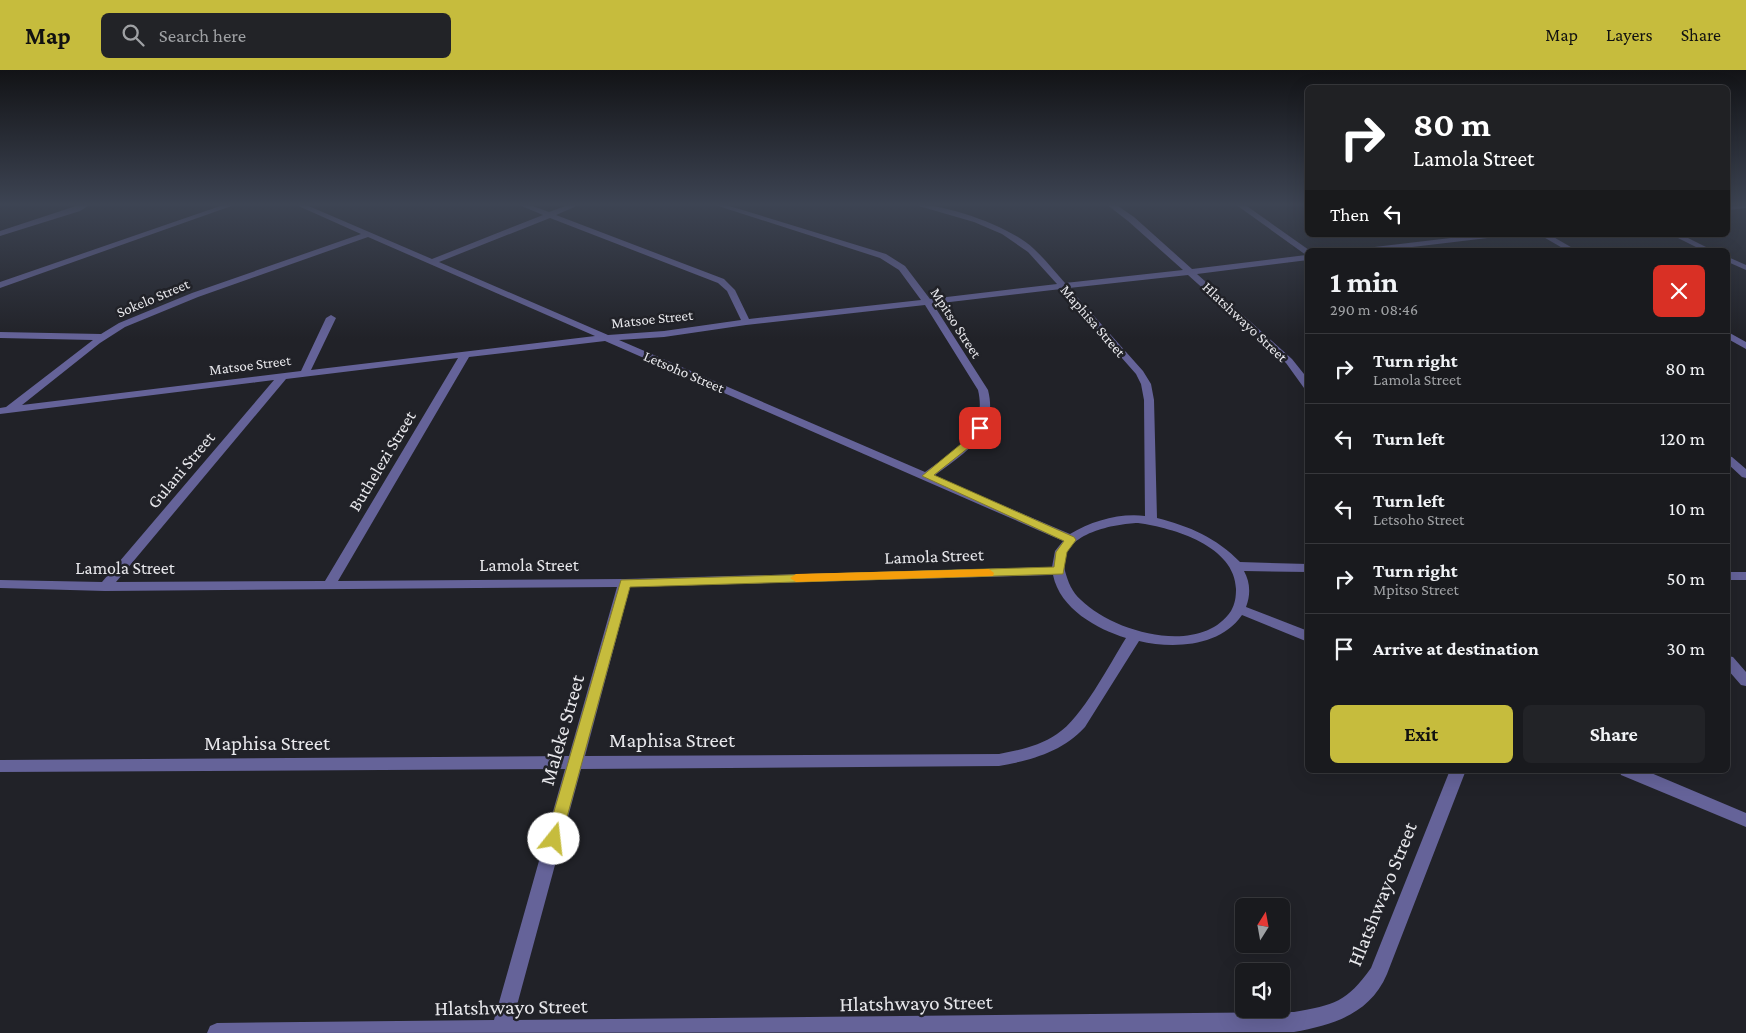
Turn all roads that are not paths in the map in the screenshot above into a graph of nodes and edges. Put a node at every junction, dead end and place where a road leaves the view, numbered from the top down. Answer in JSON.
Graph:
{"nodes":[{"id":1,"x":103,"y":249,"type":"edge"},
{"id":2,"x":328,"y":249,"type":"edge"},
{"id":3,"x":401,"y":249,"type":"edge"},
{"id":4,"x":465,"y":249,"type":"edge"},
{"id":5,"x":638,"y":249,"type":"edge"},
{"id":6,"x":861,"y":249,"type":"edge"},
{"id":7,"x":1029,"y":249,"type":"edge"},
{"id":8,"x":1164,"y":249,"type":"edge"},
{"id":9,"x":1305,"y":257,"type":"edge"},
{"id":10,"x":1730,"y":260,"type":"edge"},
{"id":11,"x":432,"y":262,"type":"junction"},
{"id":12,"x":1746,"y":268,"type":"edge"},
{"id":13,"x":1190,"y":272,"type":"junction"},
{"id":14,"x":0,"y":285,"type":"edge"},
{"id":15,"x":1062,"y":285,"type":"junction"},
{"id":16,"x":927,"y":301,"type":"junction"},
{"id":17,"x":331,"y":318,"type":"dead end"},
{"id":18,"x":746,"y":322,"type":"junction"},
{"id":19,"x":664,"y":334,"type":"junction"},
{"id":20,"x":0,"y":336,"type":"edge"},
{"id":21,"x":1730,"y":336,"type":"edge"},
{"id":22,"x":103,"y":337,"type":"junction"},
{"id":23,"x":606,"y":338,"type":"junction"},
{"id":24,"x":1746,"y":346,"type":"edge"},
{"id":25,"x":465,"y":355,"type":"junction"},
{"id":26,"x":650,"y":357,"type":"junction"},
{"id":27,"x":304,"y":374,"type":"junction"},
{"id":28,"x":283,"y":376,"type":"junction"},
{"id":29,"x":1305,"y":382,"type":"edge"},
{"id":30,"x":5,"y":410,"type":"edge"},
{"id":31,"x":0,"y":418,"type":"edge"},
{"id":32,"x":1730,"y":462,"type":"edge"},
{"id":33,"x":1746,"y":475,"type":"edge"},
{"id":34,"x":927,"y":476,"type":"junction"},
{"id":35,"x":1152,"y":520,"type":"junction"},
{"id":36,"x":1070,"y":540,"type":"junction"},
{"id":37,"x":1234,"y":566,"type":"junction"},
{"id":38,"x":1305,"y":568,"type":"edge"},
{"id":39,"x":1059,"y":571,"type":"junction"},
{"id":40,"x":1730,"y":576,"type":"edge"},
{"id":41,"x":1746,"y":576,"type":"edge"},
{"id":42,"x":625,"y":583,"type":"junction"},
{"id":43,"x":0,"y":584,"type":"edge"},
{"id":44,"x":328,"y":586,"type":"junction"},
{"id":45,"x":106,"y":587,"type":"junction"},
{"id":46,"x":1239,"y":609,"type":"junction"},
{"id":47,"x":1135,"y":636,"type":"junction"},
{"id":48,"x":1305,"y":636,"type":"edge"},
{"id":49,"x":1730,"y":663,"type":"edge"},
{"id":50,"x":1746,"y":682,"type":"edge"},
{"id":51,"x":575,"y":762,"type":"junction"},
{"id":52,"x":0,"y":766,"type":"edge"},
{"id":53,"x":1457,"y":773,"type":"edge"},
{"id":54,"x":1633,"y":773,"type":"edge"},
{"id":55,"x":1746,"y":820,"type":"edge"},
{"id":56,"x":500,"y":1032,"type":"edge"},
{"id":57,"x":217,"y":1033,"type":"edge"}],
"edges":[{"from":1,"to":14,"type":"street"},
{"from":2,"to":22,"type":"street","name":"Sokelo Street"},
{"from":3,"to":11,"type":"street","name":"Letsoho Street"},
{"from":4,"to":11,"type":"street"},
{"from":5,"to":18,"type":"street"},
{"from":6,"to":16,"type":"street","name":"Mpitso Street"},
{"from":7,"to":15,"type":"street","name":"Maphisa Street"},
{"from":8,"to":13,"type":"street","name":"Hlatshwayo Street"},
{"from":9,"to":13,"type":"street","name":"Matsoe Street"},
{"from":10,"to":12,"type":"street"},
{"from":11,"to":23,"type":"street","name":"Letsoho Street"},
{"from":13,"to":15,"type":"street","name":"Matsoe Street"},
{"from":13,"to":29,"type":"street","name":"Hlatshwayo Street"},
{"from":15,"to":16,"type":"street","name":"Matsoe Street"},
{"from":15,"to":35,"type":"street","name":"Maphisa Street"},
{"from":16,"to":18,"type":"street","name":"Matsoe Street"},
{"from":16,"to":34,"type":"street","name":"Mpitso Street"},
{"from":17,"to":27,"type":"street"},
{"from":18,"to":19,"type":"street","name":"Matsoe Street"},
{"from":19,"to":23,"type":"street","name":"Matsoe Street"},
{"from":19,"to":26,"type":"street"},
{"from":20,"to":22,"type":"street"},
{"from":21,"to":24,"type":"street"},
{"from":22,"to":30,"type":"street","name":"Sokelo Street"},
{"from":23,"to":25,"type":"street","name":"Matsoe Street"},
{"from":23,"to":26,"type":"street","name":"Letsoho Street"},
{"from":25,"to":27,"type":"street","name":"Matsoe Street"},
{"from":25,"to":44,"type":"street","name":"Buthelezi Street"},
{"from":26,"to":34,"type":"street","name":"Letsoho Street"},
{"from":27,"to":28,"type":"street","name":"Matsoe Street"},
{"from":28,"to":30,"type":"street","name":"Matsoe Street"},
{"from":28,"to":45,"type":"street","name":"Gulani Street"},
{"from":30,"to":31,"type":"street","name":"Sokelo Street"},
{"from":32,"to":33,"type":"street"},
{"from":34,"to":36,"type":"street","name":"Letsoho Street"},
{"from":35,"to":36,"type":"street"},
{"from":35,"to":37,"type":"street"},
{"from":36,"to":39,"type":"street"},
{"from":37,"to":38,"type":"street"},
{"from":37,"to":46,"type":"street"},
{"from":39,"to":42,"type":"street","name":"Lamola Street"},
{"from":39,"to":47,"type":"street"},
{"from":40,"to":41,"type":"street"},
{"from":42,"to":44,"type":"street","name":"Lamola Street"},
{"from":42,"to":51,"type":"street","name":"Maleke Street"},
{"from":43,"to":45,"type":"street","name":"Lamola Street"},
{"from":44,"to":45,"type":"street","name":"Lamola Street"},
{"from":46,"to":47,"type":"street"},
{"from":46,"to":48,"type":"street"},
{"from":47,"to":51,"type":"street","name":"Maphisa Street"},
{"from":49,"to":50,"type":"street"},
{"from":51,"to":52,"type":"street","name":"Maphisa Street"},
{"from":51,"to":56,"type":"street","name":"Maleke Street"},
{"from":53,"to":56,"type":"street","name":"Hlatshwayo Street"},
{"from":54,"to":55,"type":"street"},
{"from":56,"to":57,"type":"street","name":"Hlatshwayo Street"}]}
